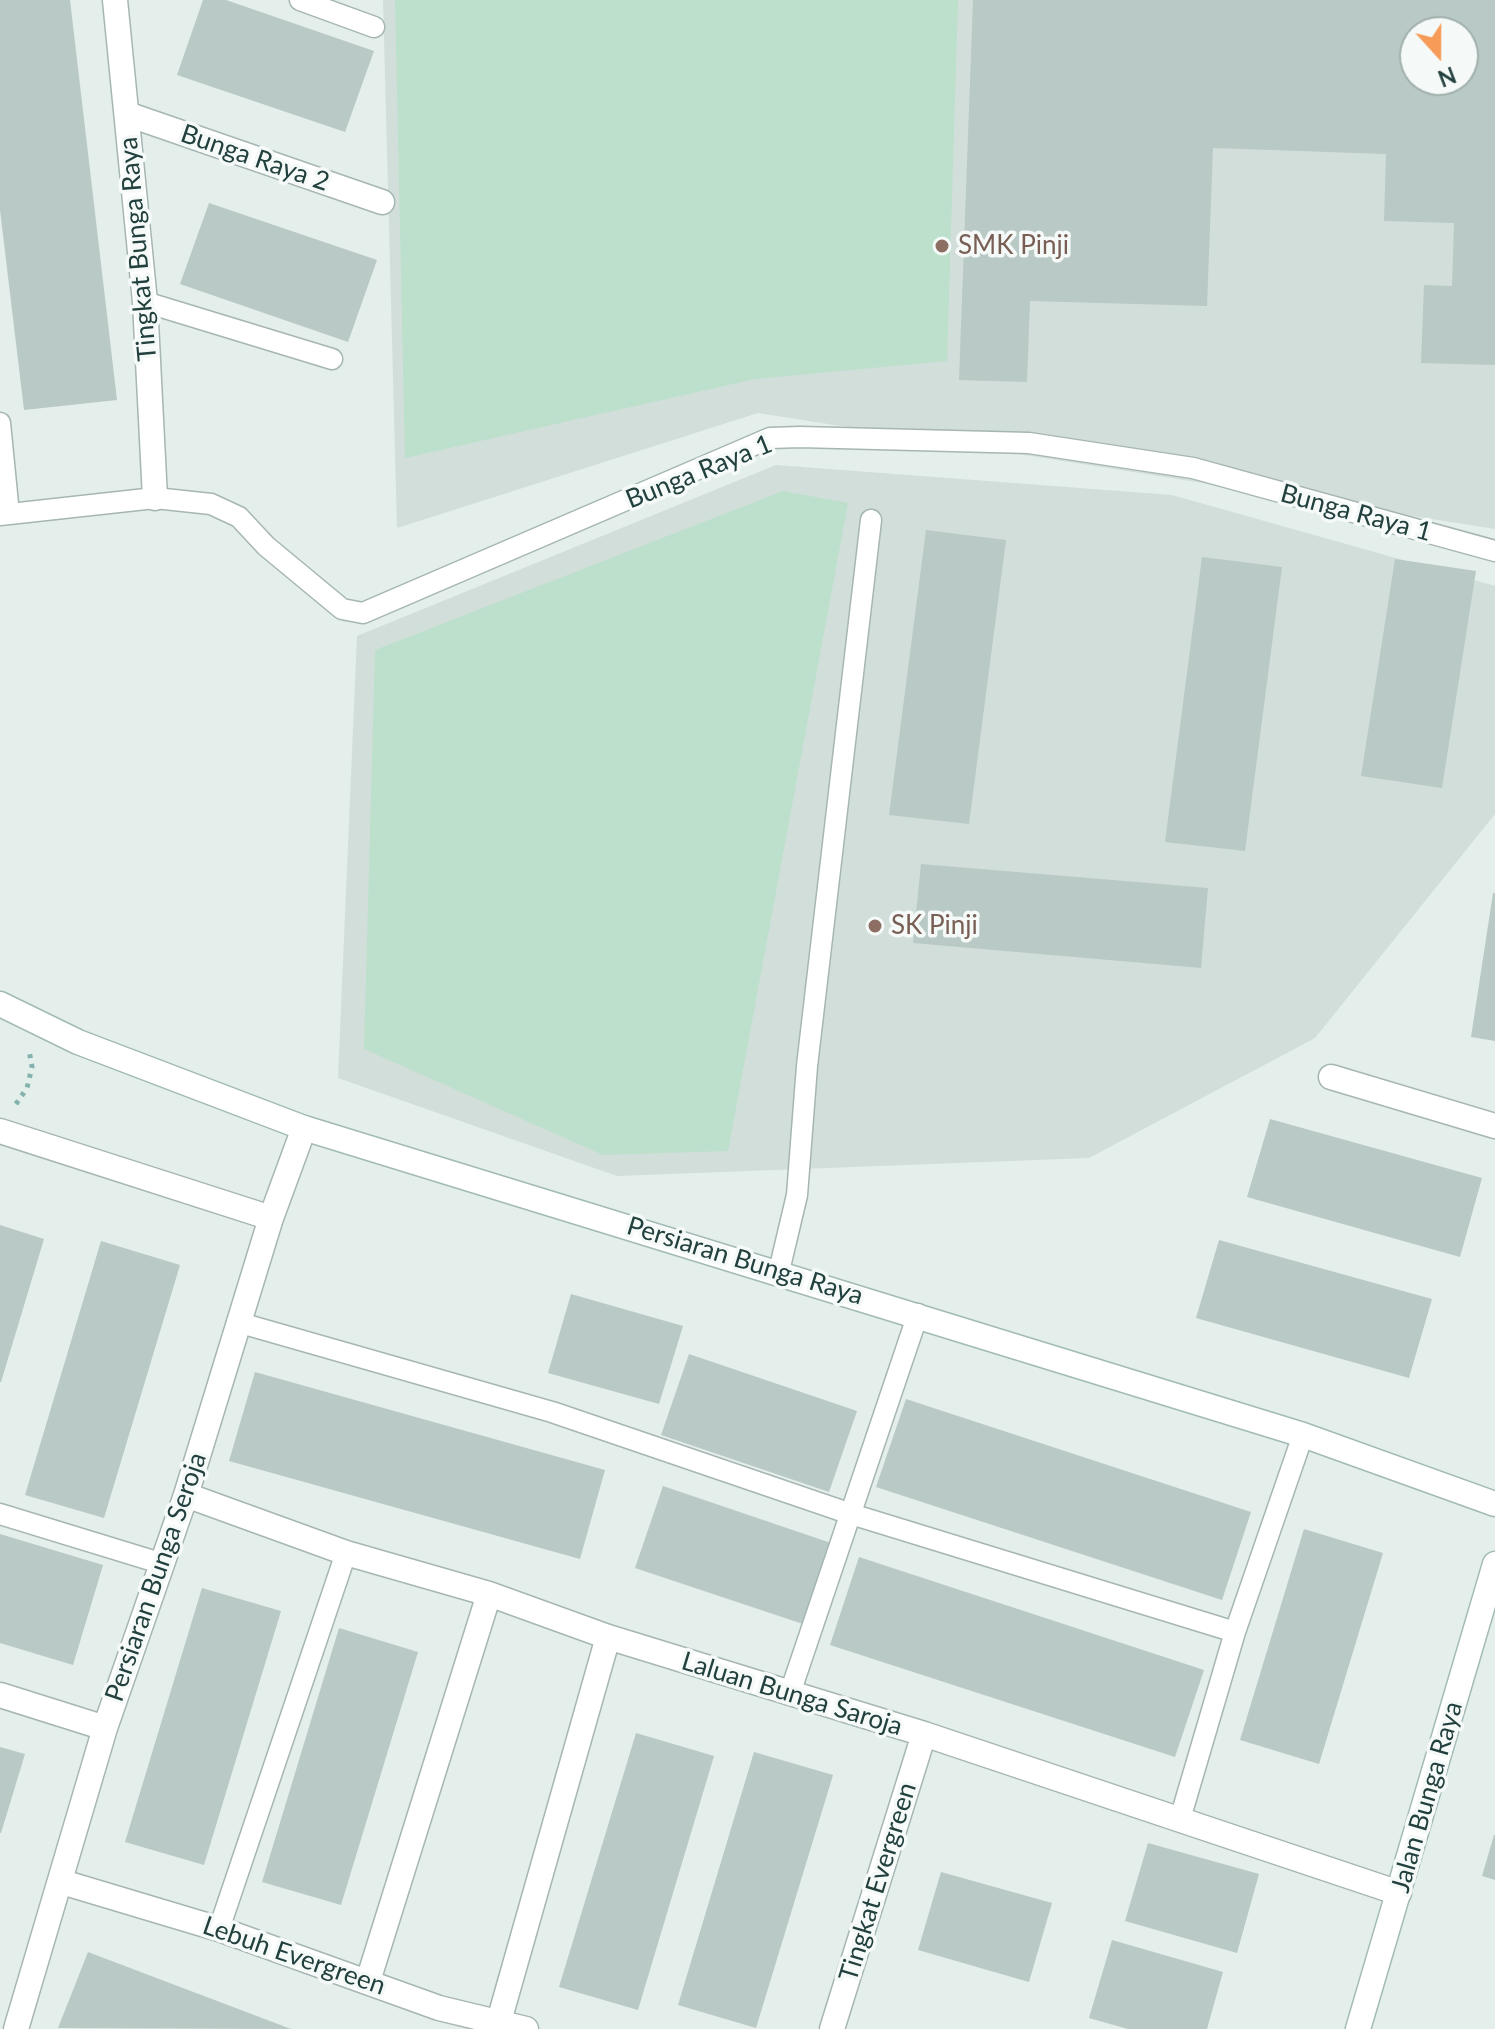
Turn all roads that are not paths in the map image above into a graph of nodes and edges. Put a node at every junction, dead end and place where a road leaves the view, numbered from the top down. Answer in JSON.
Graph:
{"nodes":[{"id":1,"x":115,"y":0,"type":"edge"},
{"id":2,"x":300,"y":0,"type":"edge"},
{"id":3,"x":374,"y":27,"type":"dead end"},
{"id":4,"x":127,"y":114,"type":"junction"},
{"id":5,"x":382,"y":202,"type":"dead end"},
{"id":6,"x":145,"y":302,"type":"junction"},
{"id":7,"x":332,"y":359,"type":"dead end"},
{"id":8,"x":0,"y":423,"type":"edge"},
{"id":9,"x":155,"y":498,"type":"junction"},
{"id":10,"x":5,"y":515,"type":"edge"},
{"id":11,"x":871,"y":520,"type":"dead end"},
{"id":12,"x":1495,"y":551,"type":"edge"},
{"id":13,"x":7,"y":1008,"type":"edge"},
{"id":14,"x":1331,"y":1077,"type":"dead end"},
{"id":15,"x":1495,"y":1126,"type":"edge"},
{"id":16,"x":304,"y":1128,"type":"junction"},
{"id":17,"x":0,"y":1131,"type":"edge"},
{"id":18,"x":271,"y":1218,"type":"junction"},
{"id":19,"x":779,"y":1271,"type":"junction"},
{"id":20,"x":918,"y":1314,"type":"junction"},
{"id":21,"x":237,"y":1322,"type":"junction"},
{"id":22,"x":1303,"y":1435,"type":"junction"},
{"id":23,"x":186,"y":1495,"type":"junction"},
{"id":24,"x":1495,"y":1504,"type":"edge"},
{"id":25,"x":0,"y":1514,"type":"edge"},
{"id":26,"x":851,"y":1514,"type":"junction"},
{"id":27,"x":346,"y":1553,"type":"junction"},
{"id":28,"x":160,"y":1563,"type":"junction"},
{"id":29,"x":1495,"y":1564,"type":"edge"},
{"id":30,"x":489,"y":1594,"type":"junction"},
{"id":31,"x":1235,"y":1632,"type":"junction"},
{"id":32,"x":608,"y":1637,"type":"junction"},
{"id":33,"x":790,"y":1693,"type":"junction"},
{"id":34,"x":0,"y":1695,"type":"edge"},
{"id":35,"x":105,"y":1728,"type":"junction"},
{"id":36,"x":924,"y":1734,"type":"junction"},
{"id":37,"x":1180,"y":1819,"type":"junction"},
{"id":38,"x":62,"y":1882,"type":"junction"},
{"id":39,"x":1399,"y":1893,"type":"junction"},
{"id":40,"x":219,"y":1929,"type":"junction"},
{"id":41,"x":368,"y":1981,"type":"junction"},
{"id":42,"x":436,"y":2018,"type":"edge"},
{"id":43,"x":499,"y":2021,"type":"junction"},
{"id":44,"x":16,"y":2029,"type":"edge"},
{"id":45,"x":526,"y":2029,"type":"edge"},
{"id":46,"x":832,"y":2029,"type":"edge"},
{"id":47,"x":1358,"y":2029,"type":"edge"}],
"edges":[{"from":1,"to":4,"type":"street","name":"Tingkat Bunga Raya"},
{"from":2,"to":3,"type":"lane"},
{"from":4,"to":5,"type":"street","name":"Bunga Raya 2"},
{"from":4,"to":6,"type":"street","name":"Tingkat Bunga Raya"},
{"from":6,"to":7,"type":"lane"},
{"from":6,"to":9,"type":"street","name":"Tingkat Bunga Raya"},
{"from":8,"to":10,"type":"lane"},
{"from":9,"to":10,"type":"lane","name":"Bunga Raya 1"},
{"from":9,"to":12,"type":"lane","name":"Bunga Raya 1"},
{"from":11,"to":19,"type":"lane"},
{"from":13,"to":16,"type":"street","name":"Persiaran Bunga Raya"},
{"from":14,"to":15,"type":"street"},
{"from":16,"to":18,"type":"street","name":"Persiaran Bunga Seroja"},
{"from":16,"to":19,"type":"street","name":"Persiaran Bunga Raya"},
{"from":17,"to":18,"type":"street"},
{"from":18,"to":21,"type":"street","name":"Persiaran Bunga Seroja"},
{"from":19,"to":20,"type":"street","name":"Persiaran Bunga Raya"},
{"from":20,"to":22,"type":"street","name":"Persiaran Bunga Raya"},
{"from":20,"to":26,"type":"lane"},
{"from":21,"to":23,"type":"street","name":"Persiaran Bunga Seroja"},
{"from":21,"to":26,"type":"lane"},
{"from":22,"to":24,"type":"street","name":"Persiaran Bunga Raya"},
{"from":22,"to":31,"type":"lane"},
{"from":23,"to":27,"type":"street","name":"Laluan Bunga Saroja"},
{"from":23,"to":28,"type":"street","name":"Persiaran Bunga Seroja"},
{"from":25,"to":28,"type":"lane"},
{"from":26,"to":31,"type":"lane"},
{"from":26,"to":33,"type":"lane"},
{"from":27,"to":30,"type":"street","name":"Laluan Bunga Saroja"},
{"from":27,"to":40,"type":"lane"},
{"from":28,"to":35,"type":"street","name":"Persiaran Bunga Seroja"},
{"from":29,"to":39,"type":"street","name":"Jalan Bunga Raya"},
{"from":30,"to":32,"type":"street","name":"Laluan Bunga Saroja"},
{"from":30,"to":41,"type":"street"},
{"from":31,"to":37,"type":"lane"},
{"from":32,"to":33,"type":"street","name":"Laluan Bunga Saroja"},
{"from":32,"to":43,"type":"street"},
{"from":33,"to":36,"type":"street","name":"Laluan Bunga Saroja"},
{"from":34,"to":35,"type":"street"},
{"from":35,"to":38,"type":"street","name":"Persiaran Bunga Seroja"},
{"from":36,"to":37,"type":"street","name":"Laluan Bunga Saroja"},
{"from":36,"to":46,"type":"street","name":"Tingkat Evergreen"},
{"from":37,"to":39,"type":"street","name":"Laluan Bunga Saroja"},
{"from":38,"to":40,"type":"street","name":"Lebuh Evergreen"},
{"from":38,"to":44,"type":"street","name":"Persiaran Bunga Seroja"},
{"from":39,"to":47,"type":"street","name":"Jalan Bunga Raya"},
{"from":40,"to":41,"type":"street","name":"Lebuh Evergreen"},
{"from":41,"to":42,"type":"street","name":"Lebuh Evergreen"},
{"from":42,"to":43,"type":"street","name":"Lebuh Evergreen"},
{"from":43,"to":45,"type":"street","name":"Lebuh Evergreen"}]}
